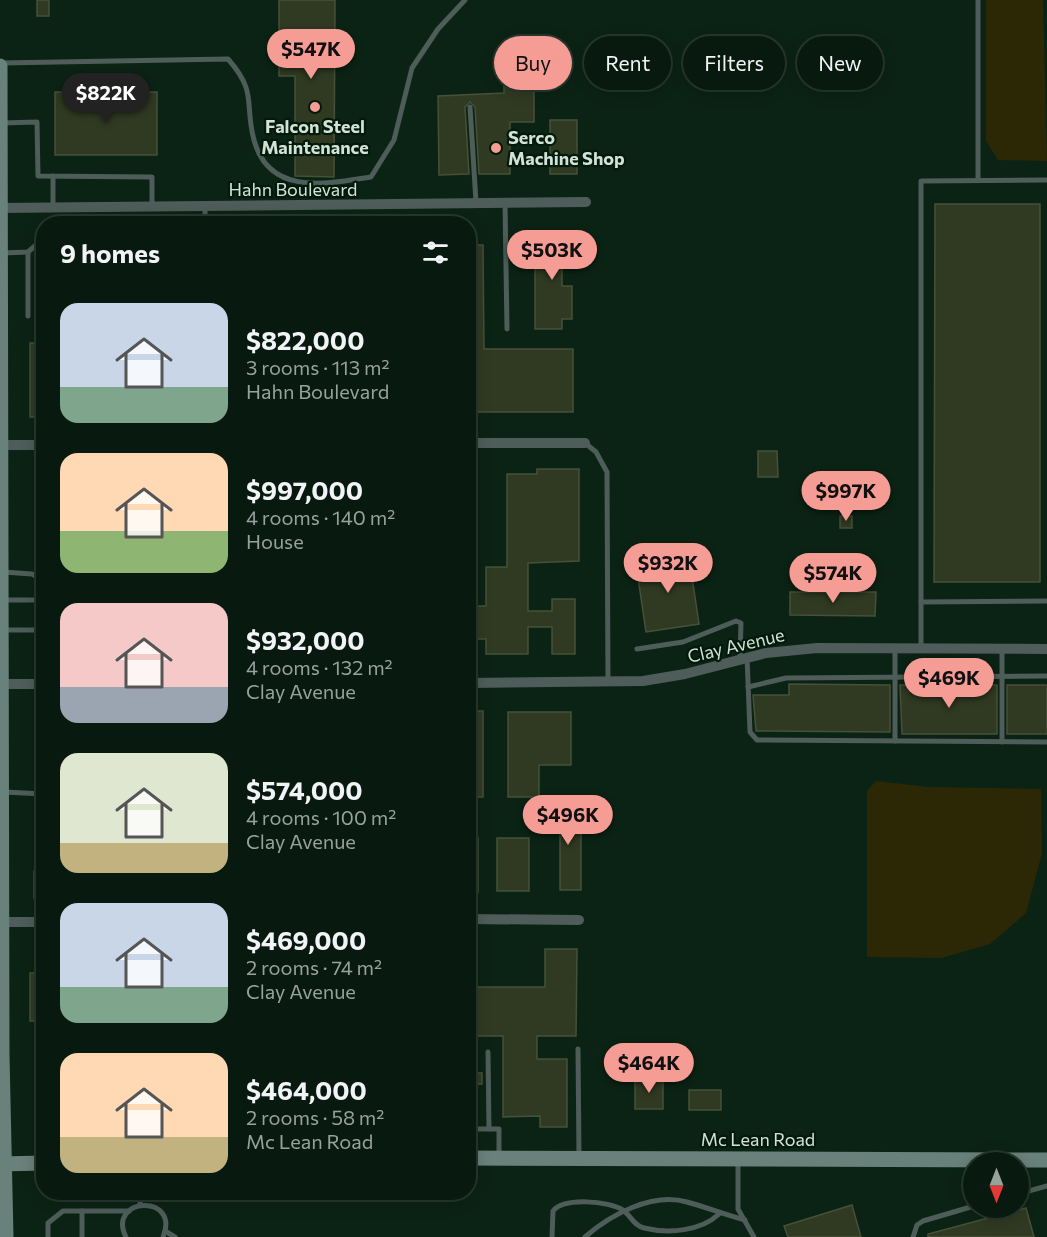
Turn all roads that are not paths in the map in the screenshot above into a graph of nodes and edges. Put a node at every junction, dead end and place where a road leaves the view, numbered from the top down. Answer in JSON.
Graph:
{"nodes":[{"id":1,"x":465,"y":0,"type":"edge"},
{"id":2,"x":978,"y":0,"type":"edge"},
{"id":3,"x":0,"y":64,"type":"edge"},
{"id":4,"x":470,"y":107,"type":"dead end"},
{"id":5,"x":0,"y":123,"type":"edge"},
{"id":6,"x":53,"y":176,"type":"junction"},
{"id":7,"x":978,"y":180,"type":"junction"},
{"id":8,"x":1047,"y":180,"type":"edge"},
{"id":9,"x":585,"y":202,"type":"dead end"},
{"id":10,"x":505,"y":203,"type":"junction"},
{"id":11,"x":476,"y":204,"type":"junction"},
{"id":12,"x":127,"y":207,"type":"junction"},
{"id":13,"x":152,"y":207,"type":"junction"},
{"id":14,"x":205,"y":207,"type":"junction"},
{"id":15,"x":0,"y":208,"type":"edge"},
{"id":16,"x":53,"y":208,"type":"junction"},
{"id":17,"x":127,"y":216,"type":"edge"},
{"id":18,"x":205,"y":216,"type":"edge"},
{"id":19,"x":36,"y":245,"type":"edge"},
{"id":20,"x":28,"y":252,"type":"junction"},
{"id":21,"x":0,"y":254,"type":"edge"},
{"id":22,"x":28,"y":316,"type":"dead end"},
{"id":23,"x":507,"y":329,"type":"dead end"},
{"id":24,"x":476,"y":443,"type":"edge"},
{"id":25,"x":585,"y":443,"type":"joint"},
{"id":26,"x":1,"y":445,"type":"edge"},
{"id":27,"x":36,"y":445,"type":"edge"},
{"id":28,"x":2,"y":572,"type":"junction"},
{"id":29,"x":36,"y":576,"type":"edge"},
{"id":30,"x":2,"y":600,"type":"junction"},
{"id":31,"x":36,"y":600,"type":"edge"},
{"id":32,"x":1047,"y":601,"type":"edge"},
{"id":33,"x":921,"y":602,"type":"junction"},
{"id":34,"x":2,"y":630,"type":"junction"},
{"id":35,"x":36,"y":630,"type":"edge"},
{"id":36,"x":895,"y":647,"type":"junction"},
{"id":37,"x":921,"y":647,"type":"junction"},
{"id":38,"x":1002,"y":648,"type":"junction"},
{"id":39,"x":637,"y":649,"type":"dead end"},
{"id":40,"x":1047,"y":649,"type":"edge"},
{"id":41,"x":744,"y":658,"type":"junction"},
{"id":42,"x":895,"y":676,"type":"junction"},
{"id":43,"x":1002,"y":676,"type":"junction"},
{"id":44,"x":1047,"y":676,"type":"edge"},
{"id":45,"x":608,"y":682,"type":"junction"},
{"id":46,"x":476,"y":683,"type":"edge"},
{"id":47,"x":1,"y":684,"type":"edge"},
{"id":48,"x":36,"y":684,"type":"edge"},
{"id":49,"x":748,"y":687,"type":"junction"},
{"id":50,"x":895,"y":741,"type":"junction"},
{"id":51,"x":1002,"y":742,"type":"junction"},
{"id":52,"x":1047,"y":742,"type":"edge"},
{"id":53,"x":2,"y":792,"type":"junction"},
{"id":54,"x":36,"y":794,"type":"edge"},
{"id":55,"x":476,"y":919,"type":"edge"},
{"id":56,"x":579,"y":920,"type":"dead end"},
{"id":57,"x":1,"y":922,"type":"edge"},
{"id":58,"x":36,"y":922,"type":"edge"},
{"id":59,"x":578,"y":1049,"type":"dead end"},
{"id":60,"x":488,"y":1052,"type":"dead end"},
{"id":61,"x":476,"y":1129,"type":"edge"},
{"id":62,"x":489,"y":1129,"type":"junction"},
{"id":63,"x":476,"y":1158,"type":"edge"},
{"id":64,"x":499,"y":1158,"type":"junction"},
{"id":65,"x":579,"y":1158,"type":"junction"},
{"id":66,"x":738,"y":1159,"type":"junction"},
{"id":67,"x":1047,"y":1160,"type":"edge"},
{"id":68,"x":36,"y":1163,"type":"edge"},
{"id":69,"x":2,"y":1164,"type":"edge"},
{"id":70,"x":1047,"y":1186,"type":"edge"},
{"id":71,"x":1029,"y":1191,"type":"edge"},
{"id":72,"x":140,"y":1200,"type":"edge"},
{"id":73,"x":140,"y":1205,"type":"junction"},
{"id":74,"x":963,"y":1209,"type":"edge"},
{"id":75,"x":129,"y":1210,"type":"junction"},
{"id":76,"x":82,"y":1211,"type":"junction"},
{"id":77,"x":624,"y":1211,"type":"junction"},
{"id":78,"x":719,"y":1214,"type":"junction"},
{"id":79,"x":745,"y":1220,"type":"junction"},
{"id":80,"x":164,"y":1234,"type":"edge"},
{"id":81,"x":6,"y":1237,"type":"edge"},
{"id":82,"x":48,"y":1237,"type":"edge"},
{"id":83,"x":82,"y":1237,"type":"edge"},
{"id":84,"x":126,"y":1237,"type":"edge"},
{"id":85,"x":175,"y":1237,"type":"edge"},
{"id":86,"x":552,"y":1237,"type":"edge"},
{"id":87,"x":585,"y":1237,"type":"edge"},
{"id":88,"x":754,"y":1237,"type":"edge"},
{"id":89,"x":913,"y":1237,"type":"edge"}],
"edges":[{"from":1,"to":3,"type":"lane"},
{"from":2,"to":7,"type":"lane"},
{"from":3,"to":5,"type":"street"},
{"from":4,"to":11,"type":"lane"},
{"from":5,"to":6,"type":"lane"},
{"from":5,"to":15,"type":"street"},
{"from":6,"to":13,"type":"lane"},
{"from":6,"to":16,"type":"lane"},
{"from":7,"to":8,"type":"lane"},
{"from":7,"to":33,"type":"lane"},
{"from":9,"to":10,"type":"street","name":"Hahn Boulevard"},
{"from":10,"to":11,"type":"street","name":"Hahn Boulevard"},
{"from":10,"to":23,"type":"lane"},
{"from":11,"to":14,"type":"street","name":"Hahn Boulevard"},
{"from":12,"to":13,"type":"street","name":"Hahn Boulevard"},
{"from":12,"to":16,"type":"street","name":"Hahn Boulevard"},
{"from":12,"to":17,"type":"lane"},
{"from":13,"to":14,"type":"street","name":"Hahn Boulevard"},
{"from":14,"to":18,"type":"lane"},
{"from":15,"to":16,"type":"street","name":"Hahn Boulevard"},
{"from":15,"to":21,"type":"street"},
{"from":19,"to":20,"type":"lane"},
{"from":20,"to":21,"type":"lane"},
{"from":20,"to":22,"type":"lane"},
{"from":21,"to":26,"type":"street"},
{"from":24,"to":25,"type":"street"},
{"from":25,"to":45,"type":"lane"},
{"from":26,"to":27,"type":"street"},
{"from":26,"to":28,"type":"street"},
{"from":28,"to":29,"type":"lane"},
{"from":28,"to":30,"type":"street"},
{"from":30,"to":31,"type":"lane"},
{"from":30,"to":34,"type":"street"},
{"from":32,"to":33,"type":"lane"},
{"from":33,"to":37,"type":"lane"},
{"from":34,"to":35,"type":"lane"},
{"from":34,"to":47,"type":"street"},
{"from":36,"to":37,"type":"street","name":"Clay Avenue"},
{"from":36,"to":41,"type":"street","name":"Clay Avenue"},
{"from":36,"to":42,"type":"lane"},
{"from":37,"to":38,"type":"street","name":"Clay Avenue"},
{"from":38,"to":40,"type":"street","name":"Clay Avenue"},
{"from":38,"to":43,"type":"lane"},
{"from":39,"to":41,"type":"lane"},
{"from":41,"to":45,"type":"street","name":"Clay Avenue"},
{"from":41,"to":49,"type":"lane"},
{"from":42,"to":43,"type":"lane"},
{"from":42,"to":49,"type":"lane"},
{"from":42,"to":50,"type":"lane"},
{"from":43,"to":44,"type":"lane"},
{"from":43,"to":51,"type":"lane"},
{"from":45,"to":46,"type":"street","name":"Clay Avenue"},
{"from":47,"to":48,"type":"street"},
{"from":47,"to":53,"type":"street"},
{"from":49,"to":50,"type":"lane"},
{"from":50,"to":51,"type":"lane"},
{"from":51,"to":52,"type":"lane"},
{"from":53,"to":54,"type":"lane"},
{"from":53,"to":57,"type":"street"},
{"from":55,"to":56,"type":"street"},
{"from":57,"to":58,"type":"street"},
{"from":57,"to":69,"type":"street"},
{"from":59,"to":65,"type":"lane"},
{"from":60,"to":62,"type":"lane"},
{"from":61,"to":62,"type":"lane"},
{"from":62,"to":64,"type":"lane"},
{"from":63,"to":64,"type":"street","name":"Mc Lean Road"},
{"from":64,"to":65,"type":"street","name":"Mc Lean Road"},
{"from":65,"to":66,"type":"street","name":"Mc Lean Road"},
{"from":66,"to":67,"type":"street","name":"Mc Lean Road"},
{"from":66,"to":79,"type":"lane"},
{"from":68,"to":69,"type":"street"},
{"from":69,"to":81,"type":"street"},
{"from":70,"to":71,"type":"lane"},
{"from":72,"to":73,"type":"lane"},
{"from":73,"to":75,"type":"lane"},
{"from":73,"to":80,"type":"lane"},
{"from":74,"to":89,"type":"lane"},
{"from":75,"to":76,"type":"lane"},
{"from":75,"to":84,"type":"lane"},
{"from":76,"to":82,"type":"lane"},
{"from":76,"to":83,"type":"lane"},
{"from":77,"to":78,"type":"lane"},
{"from":77,"to":78,"type":"lane"},
{"from":77,"to":86,"type":"lane"},
{"from":77,"to":87,"type":"lane"},
{"from":78,"to":79,"type":"lane"},
{"from":79,"to":88,"type":"lane"},
{"from":80,"to":85,"type":"lane"}]}
